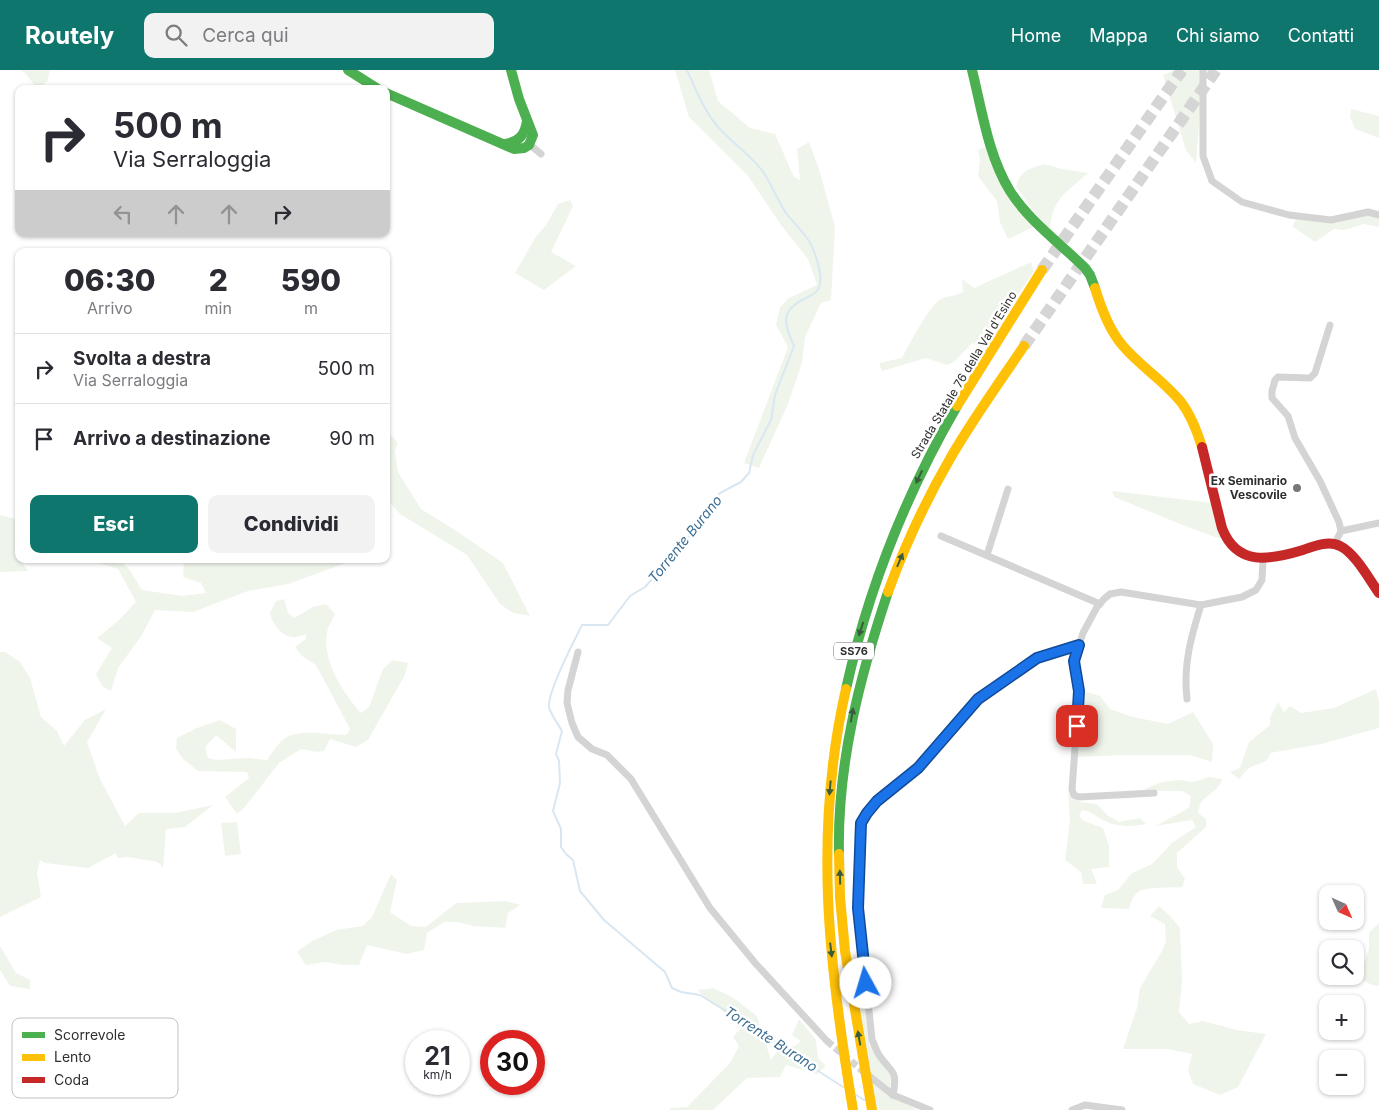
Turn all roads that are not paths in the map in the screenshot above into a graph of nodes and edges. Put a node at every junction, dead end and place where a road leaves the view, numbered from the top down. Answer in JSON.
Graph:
{"nodes":[{"id":1,"x":348,"y":70,"type":"edge"},
{"id":2,"x":511,"y":70,"type":"edge"},
{"id":3,"x":972,"y":70,"type":"edge"},
{"id":4,"x":1202,"y":70,"type":"edge"},
{"id":5,"x":372,"y":85,"type":"edge"},
{"id":6,"x":390,"y":94,"type":"edge"},
{"id":7,"x":526,"y":141,"type":"junction"},
{"id":8,"x":541,"y":154,"type":"dead end"},
{"id":9,"x":1379,"y":215,"type":"edge"},
{"id":10,"x":1042,"y":270,"type":"tunnel mouth"},
{"id":11,"x":1330,"y":326,"type":"dead end"},
{"id":12,"x":1024,"y":346,"type":"tunnel mouth"},
{"id":13,"x":1008,"y":489,"type":"dead end"},
{"id":14,"x":1379,"y":523,"type":"edge"},
{"id":15,"x":1341,"y":531,"type":"junction"},
{"id":16,"x":941,"y":536,"type":"dead end"},
{"id":17,"x":1335,"y":543,"type":"junction"},
{"id":18,"x":987,"y":555,"type":"junction"},
{"id":19,"x":1263,"y":559,"type":"junction"},
{"id":20,"x":1379,"y":593,"type":"edge"},
{"id":21,"x":1100,"y":604,"type":"junction"},
{"id":22,"x":1201,"y":605,"type":"junction"},
{"id":23,"x":1079,"y":645,"type":"junction"},
{"id":24,"x":578,"y":652,"type":"dead end"},
{"id":25,"x":1187,"y":699,"type":"dead end"},
{"id":26,"x":1154,"y":793,"type":"dead end"},
{"id":27,"x":827,"y":1041,"type":"tunnel mouth"},
{"id":28,"x":869,"y":1081,"type":"junction"},
{"id":29,"x":893,"y":1095,"type":"junction"},
{"id":30,"x":853,"y":1110,"type":"edge"},
{"id":31,"x":872,"y":1110,"type":"edge"},
{"id":32,"x":930,"y":1110,"type":"edge"},
{"id":33,"x":1072,"y":1110,"type":"edge"},
{"id":34,"x":1122,"y":1110,"type":"edge"}],
"edges":[{"from":1,"to":5,"type":"main road"},
{"from":2,"to":7,"type":"main road"},
{"from":3,"to":19,"type":"main road"},
{"from":4,"to":9,"type":"street"},
{"from":6,"to":7,"type":"main road"},
{"from":7,"to":8,"type":"street"},
{"from":10,"to":30,"type":"main road","name":"Strada Statale 76 della Val d'Esino","number":"SS76","one_way":true},
{"from":11,"to":15,"type":"street"},
{"from":28,"to":12,"type":"main road","number":"SS76","one_way":true},
{"from":13,"to":18,"type":"street"},
{"from":14,"to":15,"type":"street"},
{"from":15,"to":17,"type":"street"},
{"from":16,"to":18,"type":"street"},
{"from":17,"to":19,"type":"main road"},
{"from":17,"to":20,"type":"main road"},
{"from":18,"to":21,"type":"street"},
{"from":19,"to":22,"type":"street"},
{"from":21,"to":22,"type":"street"},
{"from":21,"to":23,"type":"street"},
{"from":22,"to":25,"type":"street"},
{"from":23,"to":26,"type":"street"},
{"from":23,"to":29,"type":"street"},
{"from":24,"to":27,"type":"street"},
{"from":28,"to":29,"type":"street"},
{"from":28,"to":31,"type":"main road","number":"SS76"},
{"from":29,"to":32,"type":"street"},
{"from":33,"to":34,"type":"street"}]}
